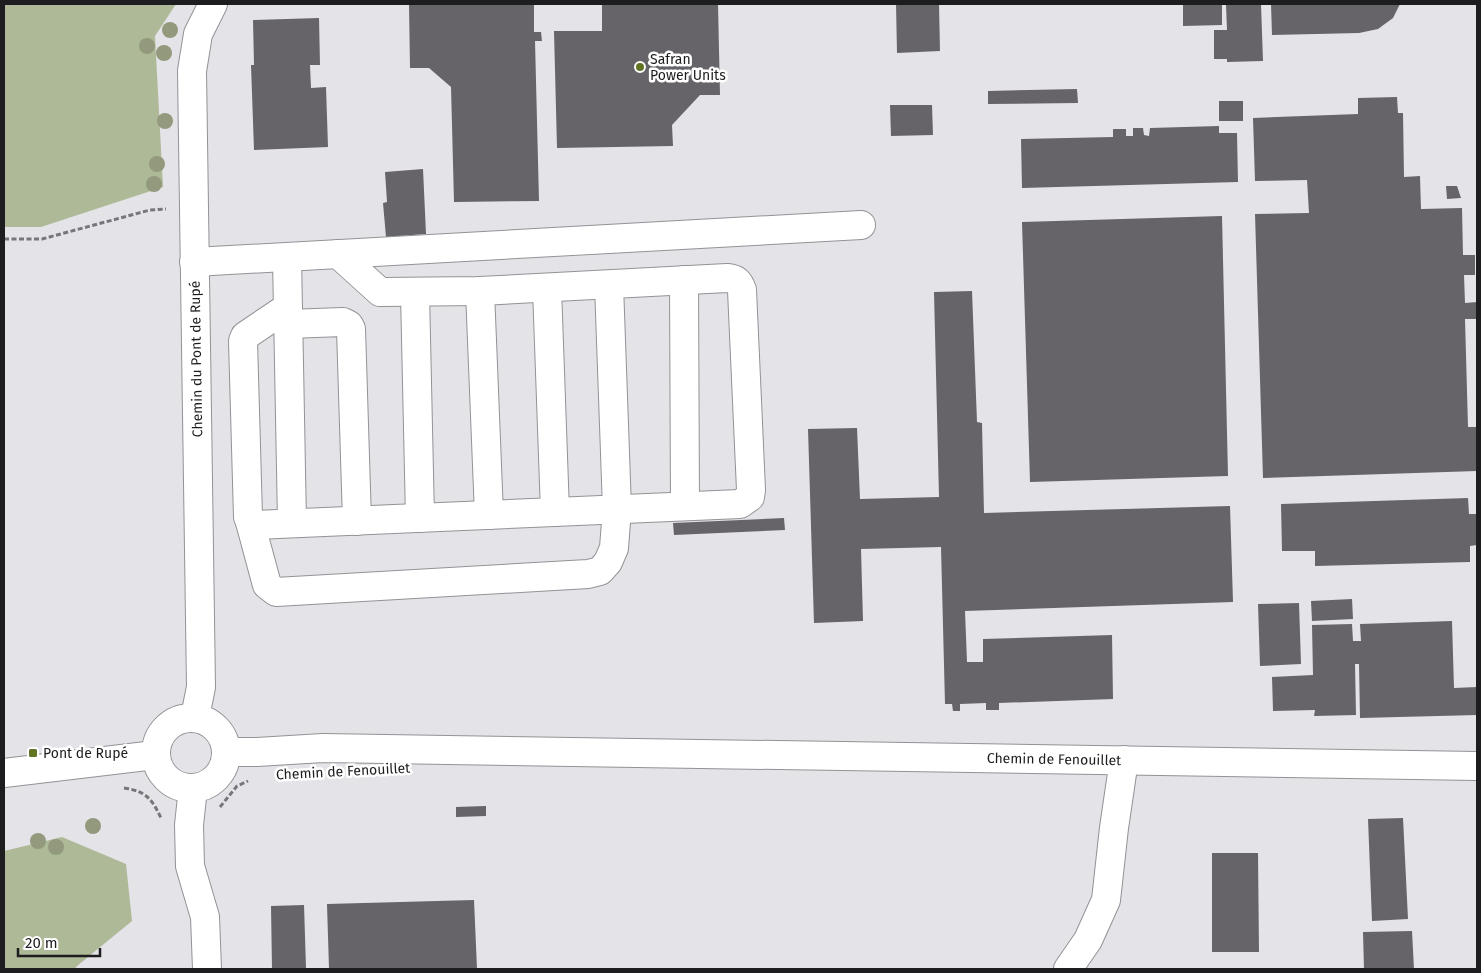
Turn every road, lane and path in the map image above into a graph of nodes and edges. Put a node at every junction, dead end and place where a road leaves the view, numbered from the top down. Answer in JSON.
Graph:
{"nodes":[{"id":1,"x":213,"y":4,"type":"edge"},
{"id":2,"x":194,"y":207,"type":"junction"},
{"id":3,"x":861,"y":225,"type":"dead end"},
{"id":4,"x":4,"y":239,"type":"edge"},
{"id":5,"x":338,"y":254,"type":"junction"},
{"id":6,"x":287,"y":257,"type":"junction"},
{"id":7,"x":194,"y":262,"type":"junction"},
{"id":8,"x":684,"y":280,"type":"junction"},
{"id":9,"x":609,"y":285,"type":"junction"},
{"id":10,"x":547,"y":288,"type":"junction"},
{"id":11,"x":480,"y":292,"type":"junction"},
{"id":12,"x":415,"y":293,"type":"junction"},
{"id":13,"x":288,"y":316,"type":"junction"},
{"id":14,"x":685,"y":506,"type":"junction"},
{"id":15,"x":617,"y":509,"type":"junction"},
{"id":16,"x":554,"y":512,"type":"junction"},
{"id":17,"x":489,"y":515,"type":"junction"},
{"id":18,"x":420,"y":518,"type":"junction"},
{"id":19,"x":357,"y":521,"type":"junction"},
{"id":20,"x":250,"y":522,"type":"junction"},
{"id":21,"x":292,"y":524,"type":"junction"},
{"id":22,"x":195,"y":717,"type":"junction"},
{"id":23,"x":226,"y":752,"type":"junction"},
{"id":24,"x":155,"y":755,"type":"junction"},
{"id":25,"x":1124,"y":760,"type":"junction"},
{"id":26,"x":1477,"y":766,"type":"edge"},
{"id":27,"x":4,"y":773,"type":"edge"},
{"id":28,"x":250,"y":780,"type":"dead end"},
{"id":29,"x":118,"y":788,"type":"dead end"},
{"id":30,"x":193,"y":788,"type":"junction"},
{"id":31,"x":189,"y":825,"type":"junction"},
{"id":32,"x":207,"y":969,"type":"edge"},
{"id":33,"x":1068,"y":969,"type":"edge"}],
"edges":[{"from":1,"to":2,"type":"street","name":"Chemin du Pont de Rupé"},
{"from":2,"to":4,"type":"path"},
{"from":2,"to":7,"type":"street","name":"Chemin du Pont de Rupé"},
{"from":3,"to":5,"type":"street"},
{"from":5,"to":6,"type":"street"},
{"from":5,"to":12,"type":"street"},
{"from":6,"to":7,"type":"street"},
{"from":6,"to":13,"type":"street"},
{"from":7,"to":22,"type":"street","name":"Chemin du Pont de Rupé"},
{"from":8,"to":9,"type":"street"},
{"from":8,"to":14,"type":"street"},
{"from":8,"to":14,"type":"street"},
{"from":9,"to":10,"type":"street"},
{"from":9,"to":15,"type":"street"},
{"from":10,"to":11,"type":"street"},
{"from":10,"to":16,"type":"street"},
{"from":11,"to":12,"type":"street"},
{"from":11,"to":17,"type":"street"},
{"from":12,"to":18,"type":"street"},
{"from":13,"to":19,"type":"street"},
{"from":13,"to":20,"type":"street"},
{"from":13,"to":21,"type":"street"},
{"from":14,"to":15,"type":"street"},
{"from":15,"to":16,"type":"street"},
{"from":15,"to":20,"type":"street"},
{"from":16,"to":17,"type":"street"},
{"from":17,"to":18,"type":"street"},
{"from":18,"to":19,"type":"street"},
{"from":19,"to":21,"type":"street"},
{"from":20,"to":21,"type":"street"},
{"from":22,"to":23,"type":"street"},
{"from":22,"to":24,"type":"street"},
{"from":23,"to":25,"type":"street","name":"Chemin de Fenouillet"},
{"from":23,"to":30,"type":"street"},
{"from":24,"to":27,"type":"street"},
{"from":24,"to":30,"type":"street"},
{"from":25,"to":26,"type":"street","name":"Chemin de Fenouillet"},
{"from":25,"to":33,"type":"street"},
{"from":28,"to":31,"type":"path"},
{"from":29,"to":31,"type":"path"},
{"from":30,"to":31,"type":"street"},
{"from":31,"to":32,"type":"street"}]}
